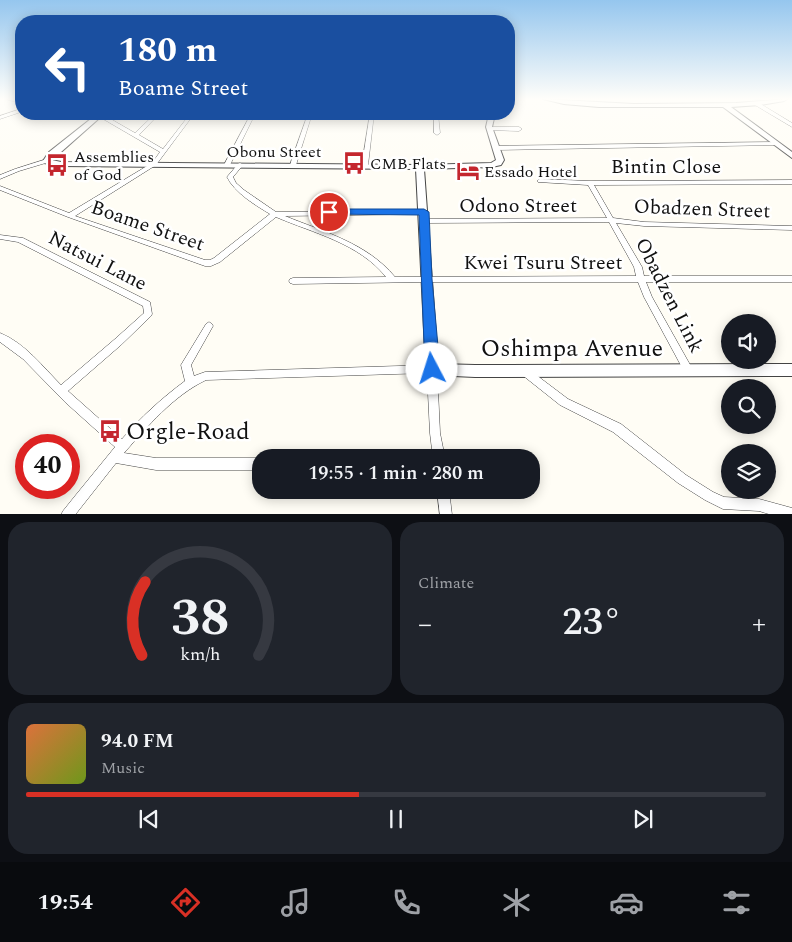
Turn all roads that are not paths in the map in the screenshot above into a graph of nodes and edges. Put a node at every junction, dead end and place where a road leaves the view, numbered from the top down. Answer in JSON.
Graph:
{"nodes":[{"id":1,"x":89,"y":123,"type":"edge"},
{"id":2,"x":114,"y":123,"type":"edge"},
{"id":3,"x":148,"y":123,"type":"edge"},
{"id":4,"x":185,"y":123,"type":"edge"},
{"id":5,"x":248,"y":123,"type":"edge"},
{"id":6,"x":307,"y":123,"type":"edge"},
{"id":7,"x":371,"y":123,"type":"edge"},
{"id":8,"x":436,"y":123,"type":"edge"},
{"id":9,"x":489,"y":123,"type":"edge"},
{"id":10,"x":748,"y":123,"type":"edge"},
{"id":11,"x":519,"y":128,"type":"dead end"},
{"id":12,"x":490,"y":129,"type":"junction"},
{"id":13,"x":437,"y":133,"type":"dead end"},
{"id":14,"x":135,"y":136,"type":"junction"},
{"id":15,"x":776,"y":144,"type":"junction"},
{"id":16,"x":497,"y":148,"type":"junction"},
{"id":17,"x":163,"y":151,"type":"junction"},
{"id":18,"x":792,"y":156,"type":"edge"},
{"id":19,"x":48,"y":161,"type":"junction"},
{"id":20,"x":154,"y":164,"type":"junction"},
{"id":21,"x":227,"y":165,"type":"junction"},
{"id":22,"x":240,"y":165,"type":"junction"},
{"id":23,"x":293,"y":165,"type":"junction"},
{"id":24,"x":365,"y":165,"type":"junction"},
{"id":25,"x":420,"y":166,"type":"junction"},
{"id":26,"x":0,"y":177,"type":"edge"},
{"id":27,"x":540,"y":181,"type":"dead end"},
{"id":28,"x":792,"y":182,"type":"edge"},
{"id":29,"x":590,"y":183,"type":"junction"},
{"id":30,"x":0,"y":188,"type":"edge"},
{"id":31,"x":275,"y":214,"type":"junction"},
{"id":32,"x":70,"y":216,"type":"junction"},
{"id":33,"x":424,"y":217,"type":"junction"},
{"id":34,"x":611,"y":220,"type":"junction"},
{"id":35,"x":792,"y":228,"type":"edge"},
{"id":36,"x":0,"y":237,"type":"edge"},
{"id":37,"x":426,"y":279,"type":"junction"},
{"id":38,"x":792,"y":279,"type":"edge"},
{"id":39,"x":393,"y":280,"type":"junction"},
{"id":40,"x":642,"y":280,"type":"junction"},
{"id":41,"x":293,"y":281,"type":"dead end"},
{"id":42,"x":209,"y":326,"type":"dead end"},
{"id":43,"x":0,"y":337,"type":"edge"},
{"id":44,"x":432,"y":369,"type":"junction"},
{"id":45,"x":688,"y":370,"type":"junction"},
{"id":46,"x":792,"y":370,"type":"edge"},
{"id":47,"x":523,"y":371,"type":"junction"},
{"id":48,"x":190,"y":381,"type":"junction"},
{"id":49,"x":60,"y":391,"type":"junction"},
{"id":50,"x":122,"y":447,"type":"junction"},
{"id":51,"x":438,"y":449,"type":"edge"},
{"id":52,"x":114,"y":457,"type":"junction"},
{"id":53,"x":252,"y":464,"type":"edge"},
{"id":54,"x":444,"y":499,"type":"edge"},
{"id":55,"x":67,"y":514,"type":"edge"},
{"id":56,"x":446,"y":514,"type":"edge"},
{"id":57,"x":792,"y":514,"type":"edge"}],
"edges":[{"from":1,"to":19,"type":"street"},
{"from":2,"to":14,"type":"street"},
{"from":3,"to":14,"type":"street"},
{"from":4,"to":17,"type":"street"},
{"from":5,"to":21,"type":"street"},
{"from":6,"to":23,"type":"street"},
{"from":7,"to":24,"type":"street"},
{"from":8,"to":13,"type":"street"},
{"from":9,"to":12,"type":"street"},
{"from":10,"to":15,"type":"street"},
{"from":11,"to":12,"type":"street"},
{"from":12,"to":16,"type":"street"},
{"from":14,"to":17,"type":"street"},
{"from":15,"to":16,"type":"street"},
{"from":15,"to":18,"type":"street"},
{"from":16,"to":25,"type":"street","name":"Obonu Street"},
{"from":17,"to":20,"type":"street"},
{"from":19,"to":20,"type":"street","name":"Obonu Street"},
{"from":19,"to":26,"type":"street","name":"Obonu Street"},
{"from":20,"to":21,"type":"street","name":"Obonu Street"},
{"from":20,"to":32,"type":"street"},
{"from":21,"to":22,"type":"street","name":"Obonu Street"},
{"from":22,"to":23,"type":"street","name":"Obonu Street"},
{"from":22,"to":31,"type":"street"},
{"from":23,"to":24,"type":"street","name":"Obonu Street"},
{"from":24,"to":25,"type":"street","name":"Obonu Street"},
{"from":25,"to":33,"type":"street"},
{"from":27,"to":29,"type":"street","name":"Bintin Close"},
{"from":28,"to":29,"type":"street","name":"Bintin Close"},
{"from":29,"to":34,"type":"street","name":"Obadzen Link"},
{"from":30,"to":32,"type":"street","name":"Boame Street"},
{"from":31,"to":32,"type":"street","name":"Boame Street"},
{"from":31,"to":33,"type":"street"},
{"from":31,"to":39,"type":"street"},
{"from":33,"to":34,"type":"street","name":"Odono Street"},
{"from":33,"to":37,"type":"street"},
{"from":34,"to":35,"type":"street","name":"Obadzen Street"},
{"from":34,"to":40,"type":"street","name":"Obadzen Link"},
{"from":36,"to":49,"type":"street","name":"Natsui Lane"},
{"from":37,"to":39,"type":"street","name":"Kwei Tsuru Street"},
{"from":37,"to":40,"type":"street","name":"Kwei Tsuru Street"},
{"from":37,"to":44,"type":"street"},
{"from":38,"to":40,"type":"street","name":"Kwei Tsuru Street"},
{"from":39,"to":41,"type":"street","name":"Kwei Tsuru Street"},
{"from":40,"to":45,"type":"street","name":"Obadzen Link"},
{"from":42,"to":48,"type":"street"},
{"from":43,"to":49,"type":"street"},
{"from":44,"to":47,"type":"street","name":"Oshimpa Avenue"},
{"from":44,"to":48,"type":"street","name":"Oshimpa Avenue"},
{"from":44,"to":51,"type":"street"},
{"from":45,"to":46,"type":"street","name":"Oshimpa Avenue"},
{"from":45,"to":47,"type":"street","name":"Oshimpa Avenue"},
{"from":47,"to":57,"type":"street"},
{"from":48,"to":50,"type":"street","name":"Oshimpa Avenue"},
{"from":49,"to":50,"type":"street"},
{"from":50,"to":52,"type":"street","name":"Oshimpa Avenue"},
{"from":52,"to":53,"type":"street"},
{"from":52,"to":55,"type":"street","name":"Oshimpa Avenue"},
{"from":54,"to":56,"type":"street"}]}
